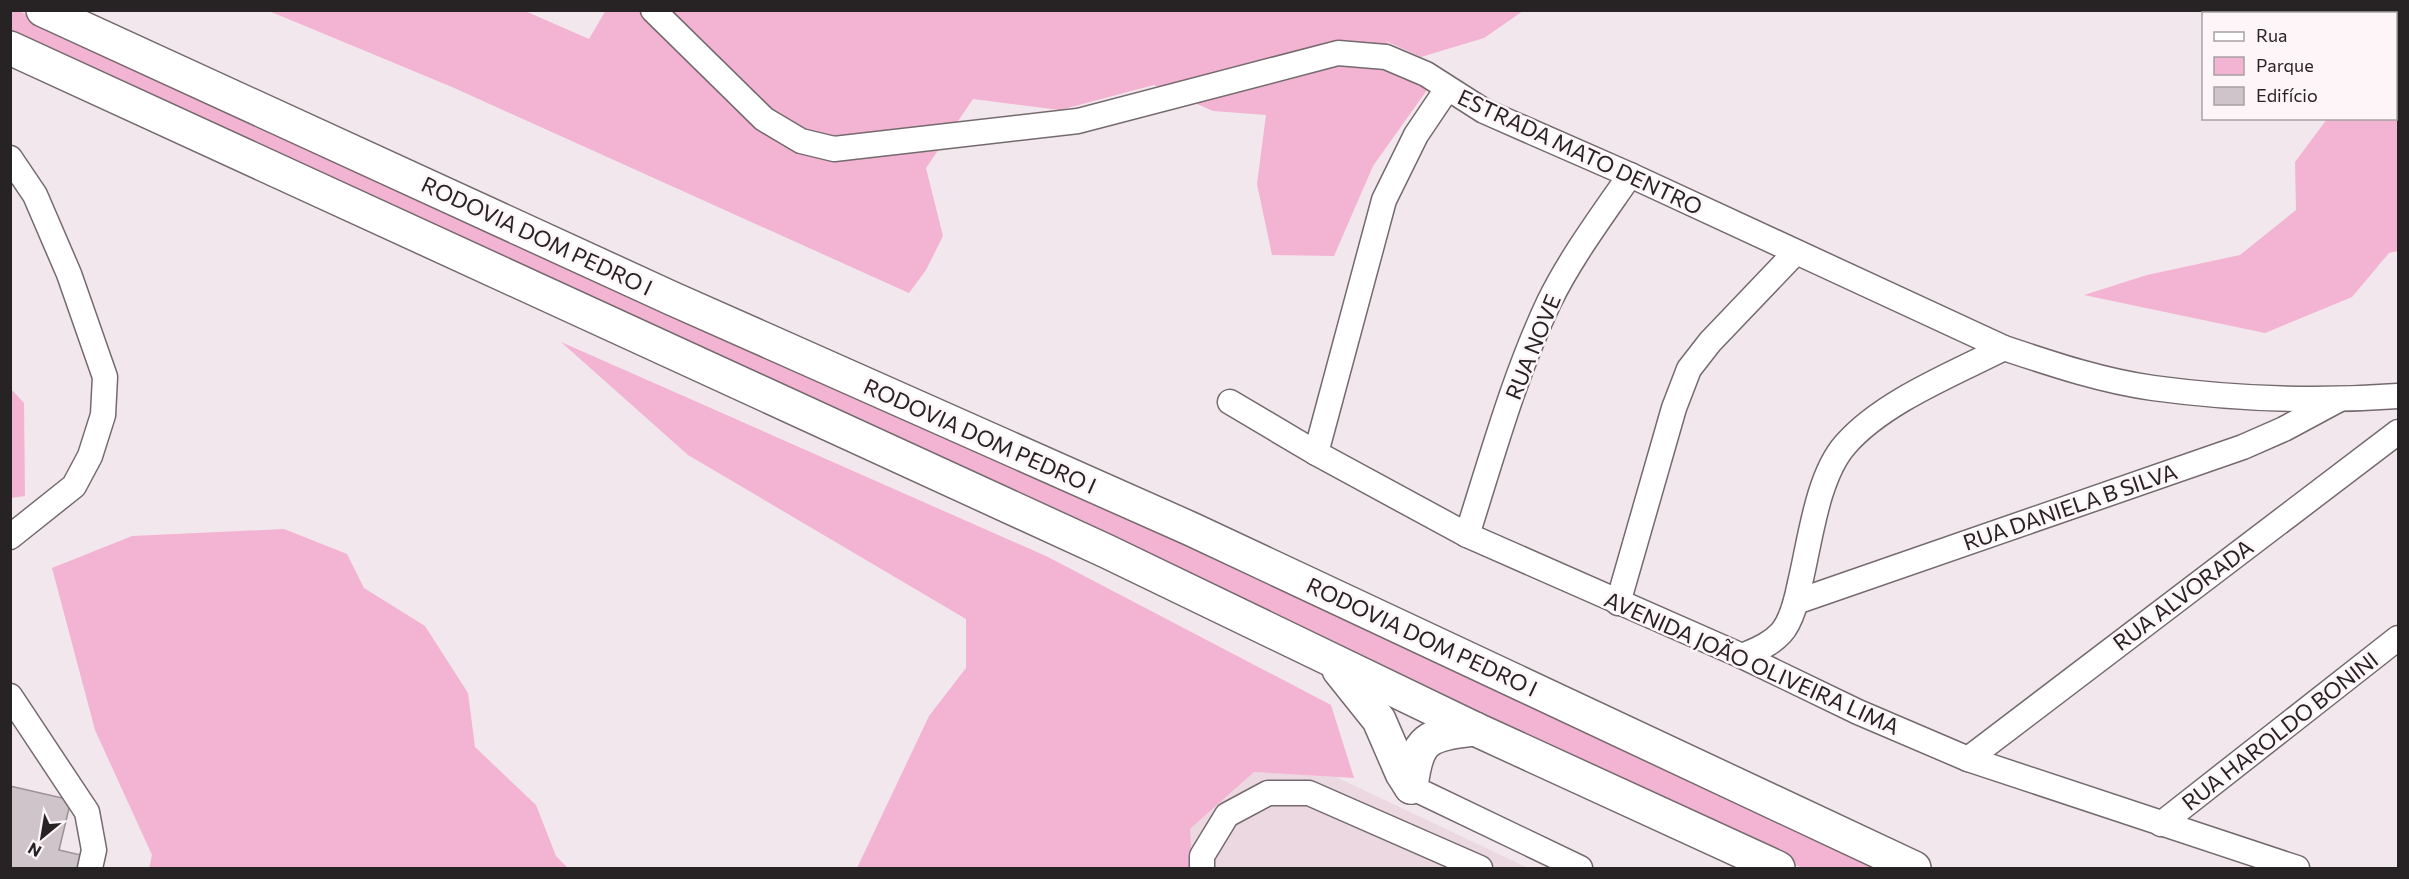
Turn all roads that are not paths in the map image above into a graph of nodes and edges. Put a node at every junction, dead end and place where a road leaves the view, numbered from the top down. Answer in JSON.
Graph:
{"nodes":[{"id":1,"x":43,"y":10,"type":"edge"},
{"id":2,"x":653,"y":10,"type":"edge"},
{"id":3,"x":10,"y":48,"type":"edge"},
{"id":4,"x":1447,"y":89,"type":"junction"},
{"id":5,"x":10,"y":158,"type":"edge"},
{"id":6,"x":1630,"y":175,"type":"junction"},
{"id":7,"x":1795,"y":253,"type":"junction"},
{"id":8,"x":2004,"y":348,"type":"junction"},
{"id":9,"x":2398,"y":396,"type":"edge"},
{"id":10,"x":2340,"y":399,"type":"junction"},
{"id":11,"x":1230,"y":402,"type":"dead end"},
{"id":12,"x":2398,"y":432,"type":"edge"},
{"id":13,"x":1316,"y":453,"type":"junction"},
{"id":14,"x":1467,"y":535,"type":"junction"},
{"id":15,"x":10,"y":537,"type":"edge"},
{"id":16,"x":1796,"y":602,"type":"junction"},
{"id":17,"x":1618,"y":603,"type":"junction"},
{"id":18,"x":2398,"y":638,"type":"edge"},
{"id":19,"x":1742,"y":656,"type":"junction"},
{"id":20,"x":1329,"y":660,"type":"junction"},
{"id":21,"x":10,"y":696,"type":"edge"},
{"id":22,"x":1475,"y":729,"type":"junction"},
{"id":23,"x":1968,"y":759,"type":"junction"},
{"id":24,"x":1411,"y":787,"type":"junction"},
{"id":25,"x":2161,"y":824,"type":"junction"},
{"id":26,"x":90,"y":868,"type":"edge"},
{"id":27,"x":1202,"y":868,"type":"edge"},
{"id":28,"x":1480,"y":868,"type":"edge"},
{"id":29,"x":1580,"y":868,"type":"edge"},
{"id":30,"x":1778,"y":868,"type":"edge"},
{"id":31,"x":1914,"y":868,"type":"edge"},
{"id":32,"x":2297,"y":868,"type":"edge"}],
"edges":[{"from":1,"to":31,"type":"highway","name":"RODOVIA DOM PEDRO I"},
{"from":2,"to":4,"type":"street","name":"ESTRADA MATO DENTRO"},
{"from":3,"to":20,"type":"highway"},
{"from":4,"to":6,"type":"street","name":"ESTRADA MATO DENTRO"},
{"from":4,"to":13,"type":"street"},
{"from":5,"to":15,"type":"street"},
{"from":6,"to":7,"type":"street","name":"ESTRADA MATO DENTRO"},
{"from":6,"to":14,"type":"street","name":"RUA NOVE"},
{"from":7,"to":8,"type":"street","name":"ESTRADA MATO DENTRO"},
{"from":7,"to":17,"type":"street"},
{"from":8,"to":10,"type":"street","name":"ESTRADA MATO DENTRO"},
{"from":8,"to":16,"type":"street"},
{"from":9,"to":10,"type":"street","name":"ESTRADA MATO DENTRO"},
{"from":10,"to":16,"type":"street","name":"RUA DANIELA B SILVA"},
{"from":11,"to":13,"type":"street","name":"AVENIDA JOÃO OLIVEIRA LIMA"},
{"from":12,"to":23,"type":"street","name":"RUA ALVORADA"},
{"from":13,"to":14,"type":"street","name":"AVENIDA JOÃO OLIVEIRA LIMA"},
{"from":14,"to":17,"type":"street","name":"AVENIDA JOÃO OLIVEIRA LIMA"},
{"from":16,"to":19,"type":"street"},
{"from":17,"to":19,"type":"street","name":"AVENIDA JOÃO OLIVEIRA LIMA"},
{"from":18,"to":25,"type":"street","name":"RUA HAROLDO BONINI"},
{"from":19,"to":23,"type":"street","name":"AVENIDA JOÃO OLIVEIRA LIMA"},
{"from":20,"to":22,"type":"highway"},
{"from":20,"to":24,"type":"highway"},
{"from":21,"to":26,"type":"street"},
{"from":22,"to":24,"type":"highway"},
{"from":22,"to":30,"type":"highway"},
{"from":23,"to":25,"type":"street","name":"AVENIDA JOÃO OLIVEIRA LIMA"},
{"from":24,"to":29,"type":"street"},
{"from":25,"to":32,"type":"street","name":"AVENIDA JOÃO OLIVEIRA LIMA"},
{"from":27,"to":28,"type":"street"}]}
